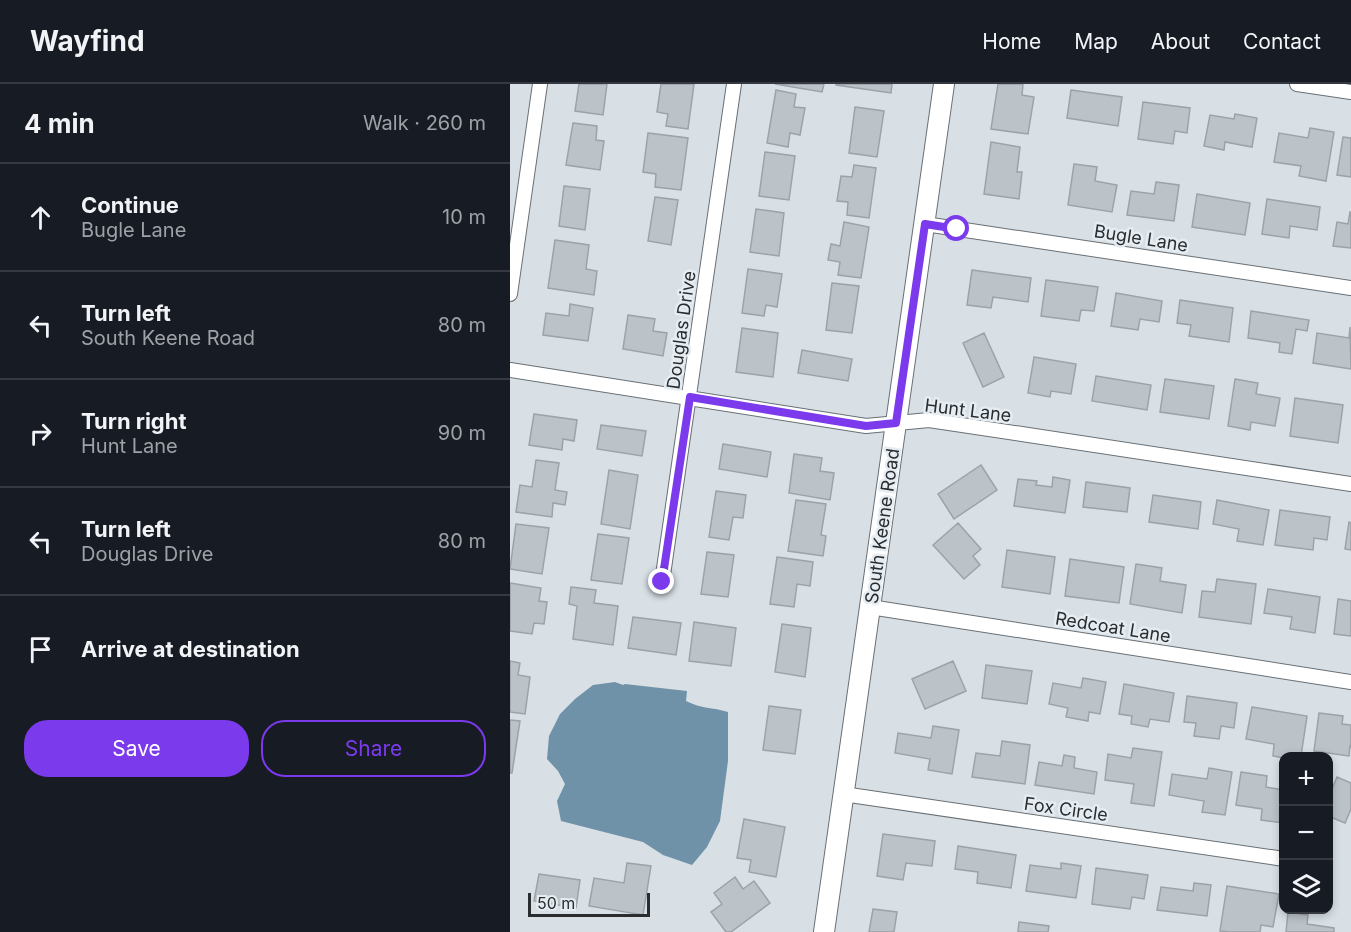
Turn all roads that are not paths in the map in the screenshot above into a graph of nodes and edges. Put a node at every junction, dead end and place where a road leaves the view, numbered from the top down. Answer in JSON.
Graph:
{"nodes":[{"id":1,"x":540,"y":84,"type":"edge"},
{"id":2,"x":734,"y":84,"type":"edge"},
{"id":3,"x":945,"y":84,"type":"edge"},
{"id":4,"x":1297,"y":84,"type":"edge"},
{"id":5,"x":1351,"y":92,"type":"edge"},
{"id":6,"x":925,"y":224,"type":"junction"},
{"id":7,"x":1351,"y":288,"type":"edge"},
{"id":8,"x":510,"y":294,"type":"edge"},
{"id":9,"x":510,"y":370,"type":"edge"},
{"id":10,"x":690,"y":397,"type":"junction"},
{"id":11,"x":896,"y":423,"type":"junction"},
{"id":12,"x":1351,"y":484,"type":"edge"},
{"id":13,"x":662,"y":582,"type":"dead end"},
{"id":14,"x":870,"y":607,"type":"junction"},
{"id":15,"x":1351,"y":682,"type":"edge"},
{"id":16,"x":843,"y":794,"type":"junction"},
{"id":17,"x":1279,"y":857,"type":"edge"},
{"id":18,"x":824,"y":932,"type":"edge"}],
"edges":[{"from":1,"to":8,"type":"street"},
{"from":2,"to":10,"type":"street","name":"Douglas Drive"},
{"from":3,"to":6,"type":"main road","name":"South Keene Road"},
{"from":4,"to":5,"type":"street"},
{"from":6,"to":7,"type":"street","name":"Bugle Lane"},
{"from":6,"to":11,"type":"main road","name":"South Keene Road"},
{"from":9,"to":10,"type":"street","name":"Hunt Lane"},
{"from":10,"to":11,"type":"street","name":"Hunt Lane"},
{"from":10,"to":13,"type":"street","name":"Douglas Drive"},
{"from":11,"to":12,"type":"street","name":"Hunt Lane"},
{"from":11,"to":14,"type":"main road","name":"South Keene Road"},
{"from":14,"to":15,"type":"street","name":"Redcoat Lane"},
{"from":14,"to":16,"type":"main road","name":"South Keene Road"},
{"from":16,"to":17,"type":"street","name":"Fox Circle"},
{"from":16,"to":18,"type":"main road","name":"South Keene Road"}]}
